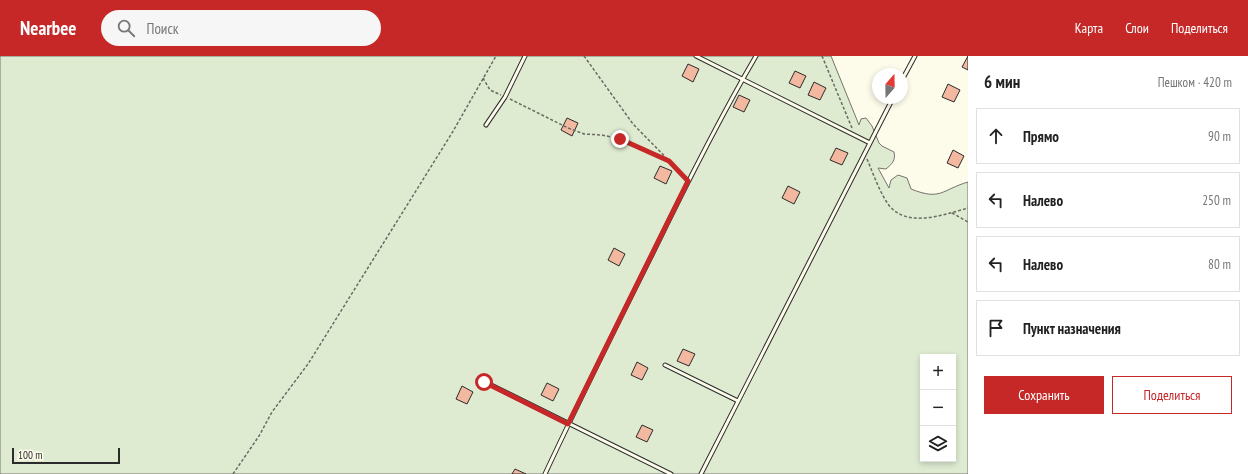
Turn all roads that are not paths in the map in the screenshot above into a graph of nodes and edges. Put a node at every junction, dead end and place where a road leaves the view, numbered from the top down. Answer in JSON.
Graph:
{"nodes":[{"id":1,"x":525,"y":56,"type":"edge"},
{"id":2,"x":696,"y":56,"type":"edge"},
{"id":3,"x":756,"y":56,"type":"edge"},
{"id":4,"x":915,"y":56,"type":"edge"},
{"id":5,"x":908,"y":69,"type":"edge"},
{"id":6,"x":742,"y":80,"type":"junction"},
{"id":7,"x":890,"y":104,"type":"edge"},
{"id":8,"x":486,"y":125,"type":"dead end"},
{"id":9,"x":870,"y":142,"type":"junction"},
{"id":10,"x":665,"y":365,"type":"dead end"},
{"id":11,"x":484,"y":382,"type":"dead end"},
{"id":12,"x":738,"y":401,"type":"junction"},
{"id":13,"x":568,"y":424,"type":"junction"},
{"id":14,"x":545,"y":474,"type":"edge"},
{"id":15,"x":671,"y":474,"type":"edge"},
{"id":16,"x":701,"y":474,"type":"edge"}],
"edges":[{"from":1,"to":8,"type":"lane"},
{"from":2,"to":6,"type":"lane"},
{"from":3,"to":6,"type":"lane"},
{"from":4,"to":5,"type":"lane"},
{"from":6,"to":9,"type":"lane"},
{"from":6,"to":13,"type":"lane"},
{"from":7,"to":9,"type":"lane"},
{"from":9,"to":12,"type":"lane"},
{"from":10,"to":12,"type":"lane"},
{"from":11,"to":13,"type":"lane"},
{"from":12,"to":16,"type":"lane"},
{"from":13,"to":14,"type":"lane"},
{"from":13,"to":15,"type":"lane"}]}
